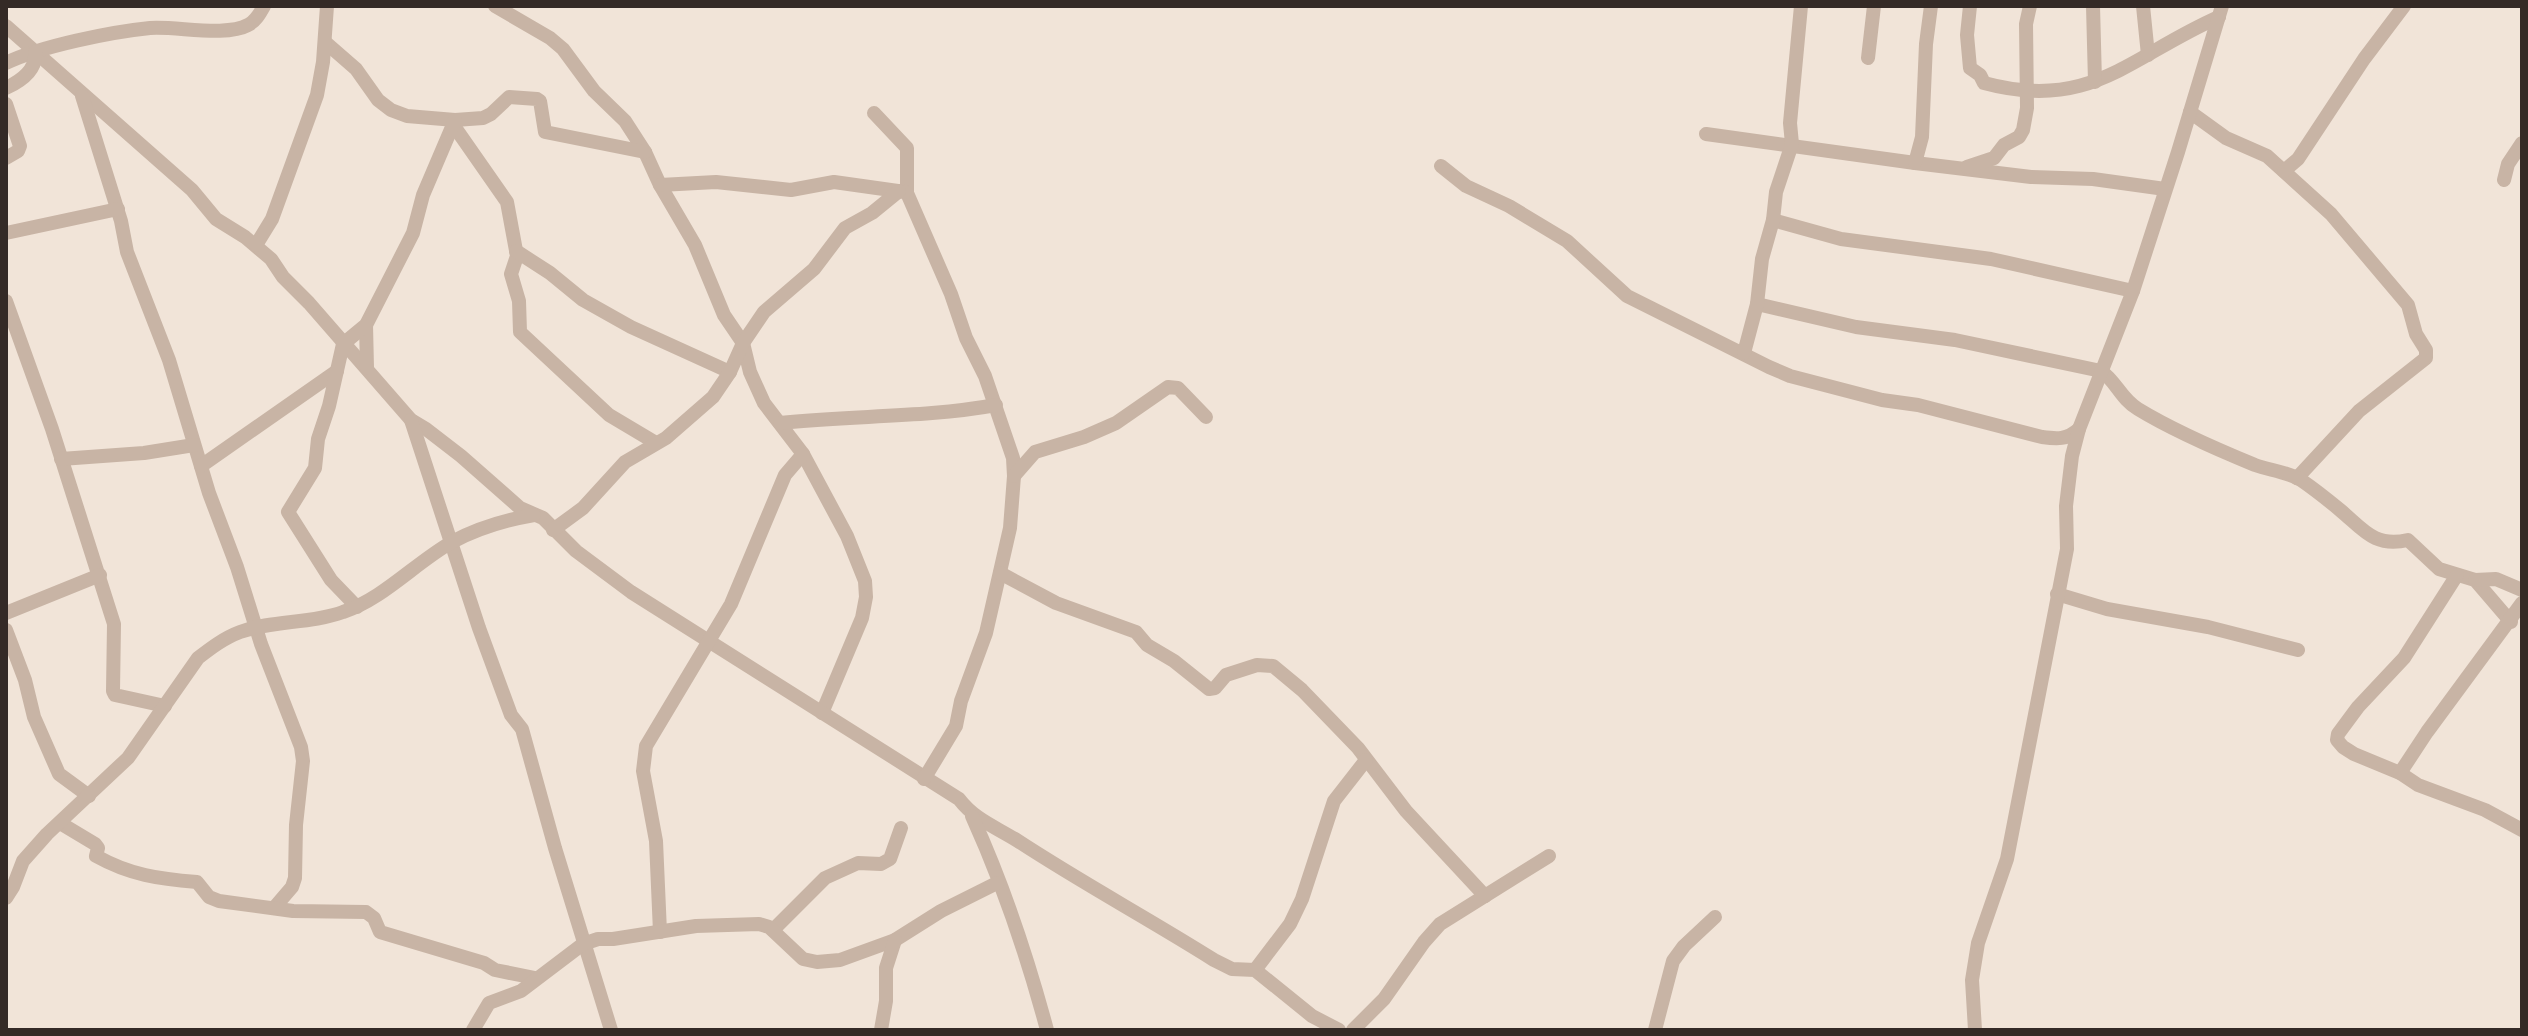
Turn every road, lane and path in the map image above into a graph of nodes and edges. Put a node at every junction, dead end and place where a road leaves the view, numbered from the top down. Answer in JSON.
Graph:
{"nodes":[{"id":1,"x":264,"y":6,"type":"edge"},
{"id":2,"x":327,"y":6,"type":"edge"},
{"id":3,"x":495,"y":6,"type":"edge"},
{"id":4,"x":1801,"y":6,"type":"edge"},
{"id":5,"x":1874,"y":6,"type":"edge"},
{"id":6,"x":1931,"y":6,"type":"edge"},
{"id":7,"x":1970,"y":6,"type":"edge"},
{"id":8,"x":2030,"y":6,"type":"edge"},
{"id":9,"x":2093,"y":6,"type":"edge"},
{"id":10,"x":2143,"y":6,"type":"edge"},
{"id":11,"x":2404,"y":6,"type":"edge"},
{"id":12,"x":2221,"y":11,"type":"edge"},
{"id":13,"x":6,"y":26,"type":"edge"},
{"id":14,"x":325,"y":42,"type":"junction"},
{"id":15,"x":35,"y":52,"type":"junction"},
{"id":16,"x":2148,"y":55,"type":"junction"},
{"id":17,"x":1868,"y":58,"type":"dead end"},
{"id":18,"x":6,"y":63,"type":"edge"},
{"id":19,"x":2095,"y":82,"type":"junction"},
{"id":20,"x":6,"y":88,"type":"edge"},
{"id":21,"x":78,"y":89,"type":"junction"},
{"id":22,"x":2025,"y":92,"type":"junction"},
{"id":23,"x":6,"y":104,"type":"edge"},
{"id":24,"x":2190,"y":112,"type":"junction"},
{"id":25,"x":874,"y":113,"type":"dead end"},
{"id":26,"x":454,"y":123,"type":"junction"},
{"id":27,"x":1706,"y":134,"type":"dead end"},
{"id":28,"x":2522,"y":143,"type":"edge"},
{"id":29,"x":1792,"y":144,"type":"junction"},
{"id":30,"x":645,"y":152,"type":"junction"},
{"id":31,"x":6,"y":158,"type":"edge"},
{"id":32,"x":1915,"y":163,"type":"junction"},
{"id":33,"x":1441,"y":166,"type":"dead end"},
{"id":34,"x":1962,"y":168,"type":"junction"},
{"id":35,"x":2284,"y":171,"type":"junction"},
{"id":36,"x":2504,"y":180,"type":"dead end"},
{"id":37,"x":660,"y":185,"type":"junction"},
{"id":38,"x":2165,"y":189,"type":"junction"},
{"id":39,"x":903,"y":192,"type":"junction"},
{"id":40,"x":118,"y":209,"type":"junction"},
{"id":41,"x":1773,"y":220,"type":"junction"},
{"id":42,"x":6,"y":233,"type":"edge"},
{"id":43,"x":256,"y":245,"type":"junction"},
{"id":44,"x":516,"y":251,"type":"junction"},
{"id":45,"x":2133,"y":291,"type":"junction"},
{"id":46,"x":6,"y":301,"type":"edge"},
{"id":47,"x":1757,"y":304,"type":"junction"},
{"id":48,"x":366,"y":325,"type":"junction"},
{"id":49,"x":743,"y":343,"type":"junction"},
{"id":50,"x":343,"y":344,"type":"junction"},
{"id":51,"x":1744,"y":353,"type":"junction"},
{"id":52,"x":367,"y":368,"type":"junction"},
{"id":53,"x":337,"y":371,"type":"junction"},
{"id":54,"x":2101,"y":371,"type":"junction"},
{"id":55,"x":730,"y":372,"type":"junction"},
{"id":56,"x":996,"y":405,"type":"junction"},
{"id":57,"x":1206,"y":417,"type":"dead end"},
{"id":58,"x":411,"y":420,"type":"junction"},
{"id":59,"x":780,"y":423,"type":"junction"},
{"id":60,"x":2079,"y":429,"type":"junction"},
{"id":61,"x":656,"y":443,"type":"junction"},
{"id":62,"x":194,"y":445,"type":"junction"},
{"id":63,"x":803,"y":454,"type":"junction"},
{"id":64,"x":61,"y":459,"type":"junction"},
{"id":65,"x":201,"y":466,"type":"junction"},
{"id":66,"x":1014,"y":476,"type":"junction"},
{"id":67,"x":2297,"y":478,"type":"junction"},
{"id":68,"x":534,"y":515,"type":"junction"},
{"id":69,"x":553,"y":530,"type":"junction"},
{"id":70,"x":452,"y":543,"type":"junction"},
{"id":71,"x":1000,"y":573,"type":"junction"},
{"id":72,"x":100,"y":575,"type":"junction"},
{"id":73,"x":2457,"y":575,"type":"junction"},
{"id":74,"x":2475,"y":580,"type":"junction"},
{"id":75,"x":2522,"y":590,"type":"edge"},
{"id":76,"x":2057,"y":594,"type":"junction"},
{"id":77,"x":2522,"y":603,"type":"edge"},
{"id":78,"x":357,"y":607,"type":"junction"},
{"id":79,"x":6,"y":613,"type":"edge"},
{"id":80,"x":2511,"y":622,"type":"junction"},
{"id":81,"x":256,"y":627,"type":"junction"},
{"id":82,"x":7,"y":637,"type":"edge"},
{"id":83,"x":708,"y":643,"type":"junction"},
{"id":84,"x":2298,"y":650,"type":"dead end"},
{"id":85,"x":165,"y":706,"type":"junction"},
{"id":86,"x":822,"y":713,"type":"junction"},
{"id":87,"x":1366,"y":760,"type":"junction"},
{"id":88,"x":2400,"y":773,"type":"junction"},
{"id":89,"x":924,"y":779,"type":"junction"},
{"id":90,"x":89,"y":796,"type":"junction"},
{"id":91,"x":972,"y":816,"type":"junction"},
{"id":92,"x":60,"y":823,"type":"junction"},
{"id":93,"x":901,"y":828,"type":"dead end"},
{"id":94,"x":2522,"y":830,"type":"edge"},
{"id":95,"x":1549,"y":856,"type":"dead end"},
{"id":96,"x":13,"y":865,"type":"edge"},
{"id":97,"x":997,"y":883,"type":"junction"},
{"id":98,"x":1485,"y":896,"type":"junction"},
{"id":99,"x":6,"y":898,"type":"edge"},
{"id":100,"x":274,"y":908,"type":"junction"},
{"id":101,"x":1715,"y":917,"type":"dead end"},
{"id":102,"x":773,"y":930,"type":"junction"},
{"id":103,"x":660,"y":932,"type":"junction"},
{"id":104,"x":895,"y":940,"type":"junction"},
{"id":105,"x":583,"y":944,"type":"junction"},
{"id":106,"x":1255,"y":970,"type":"junction"},
{"id":107,"x":535,"y":978,"type":"junction"},
{"id":108,"x":473,"y":1030,"type":"edge"},
{"id":109,"x":611,"y":1030,"type":"edge"},
{"id":110,"x":881,"y":1030,"type":"edge"},
{"id":111,"x":1047,"y":1030,"type":"edge"},
{"id":112,"x":1339,"y":1030,"type":"edge"},
{"id":113,"x":1353,"y":1030,"type":"edge"},
{"id":114,"x":1655,"y":1030,"type":"edge"},
{"id":115,"x":1975,"y":1030,"type":"edge"}],
"edges":[{"from":1,"to":15,"type":"street"},
{"from":2,"to":14,"type":"street"},
{"from":3,"to":30,"type":"street"},
{"from":4,"to":29,"type":"street"},
{"from":5,"to":17,"type":"street"},
{"from":6,"to":32,"type":"street"},
{"from":7,"to":22,"type":"street"},
{"from":8,"to":22,"type":"street"},
{"from":9,"to":19,"type":"street"},
{"from":10,"to":16,"type":"street"},
{"from":11,"to":35,"type":"street"},
{"from":12,"to":16,"type":"street"},
{"from":12,"to":24,"type":"street"},
{"from":13,"to":15,"type":"street"},
{"from":14,"to":26,"type":"street"},
{"from":14,"to":43,"type":"street"},
{"from":15,"to":18,"type":"street"},
{"from":15,"to":20,"type":"street"},
{"from":15,"to":21,"type":"street"},
{"from":16,"to":19,"type":"street"},
{"from":19,"to":22,"type":"street"},
{"from":21,"to":40,"type":"street"},
{"from":21,"to":43,"type":"street"},
{"from":22,"to":34,"type":"street"},
{"from":23,"to":31,"type":"street"},
{"from":24,"to":35,"type":"street"},
{"from":24,"to":38,"type":"street"},
{"from":25,"to":39,"type":"street"},
{"from":26,"to":30,"type":"street"},
{"from":26,"to":44,"type":"street"},
{"from":26,"to":48,"type":"street"},
{"from":27,"to":29,"type":"street"},
{"from":28,"to":36,"type":"street"},
{"from":29,"to":32,"type":"street"},
{"from":29,"to":41,"type":"street"},
{"from":30,"to":37,"type":"street"},
{"from":32,"to":34,"type":"street"},
{"from":33,"to":51,"type":"street"},
{"from":34,"to":38,"type":"street"},
{"from":35,"to":67,"type":"street"},
{"from":37,"to":39,"type":"street"},
{"from":37,"to":49,"type":"street"},
{"from":38,"to":45,"type":"street"},
{"from":39,"to":49,"type":"street"},
{"from":39,"to":56,"type":"street"},
{"from":40,"to":42,"type":"street"},
{"from":40,"to":62,"type":"street"},
{"from":41,"to":45,"type":"street"},
{"from":41,"to":47,"type":"street"},
{"from":43,"to":50,"type":"street"},
{"from":44,"to":55,"type":"street"},
{"from":44,"to":61,"type":"street"},
{"from":45,"to":54,"type":"street"},
{"from":46,"to":64,"type":"street"},
{"from":47,"to":51,"type":"street"},
{"from":47,"to":54,"type":"street"},
{"from":48,"to":50,"type":"street"},
{"from":48,"to":52,"type":"street"},
{"from":49,"to":55,"type":"street"},
{"from":49,"to":59,"type":"street"},
{"from":50,"to":52,"type":"street"},
{"from":50,"to":53,"type":"street"},
{"from":51,"to":60,"type":"street"},
{"from":52,"to":58,"type":"street"},
{"from":53,"to":65,"type":"street"},
{"from":53,"to":78,"type":"street"},
{"from":54,"to":60,"type":"street"},
{"from":54,"to":67,"type":"street"},
{"from":55,"to":61,"type":"street"},
{"from":56,"to":59,"type":"street"},
{"from":56,"to":66,"type":"street"},
{"from":57,"to":66,"type":"street"},
{"from":58,"to":68,"type":"street"},
{"from":58,"to":70,"type":"street"},
{"from":59,"to":63,"type":"street"},
{"from":60,"to":76,"type":"street"},
{"from":61,"to":69,"type":"street"},
{"from":62,"to":64,"type":"street"},
{"from":62,"to":65,"type":"street"},
{"from":63,"to":83,"type":"street"},
{"from":63,"to":86,"type":"street"},
{"from":64,"to":72,"type":"street"},
{"from":65,"to":81,"type":"street"},
{"from":66,"to":71,"type":"street"},
{"from":67,"to":73,"type":"street"},
{"from":68,"to":69,"type":"street"},
{"from":68,"to":70,"type":"street"},
{"from":69,"to":83,"type":"street"},
{"from":70,"to":78,"type":"street"},
{"from":70,"to":105,"type":"street"},
{"from":71,"to":87,"type":"street"},
{"from":71,"to":89,"type":"street"},
{"from":72,"to":79,"type":"street"},
{"from":72,"to":85,"type":"street"},
{"from":73,"to":74,"type":"street"},
{"from":73,"to":88,"type":"street"},
{"from":74,"to":75,"type":"street"},
{"from":74,"to":80,"type":"street"},
{"from":76,"to":84,"type":"street"},
{"from":76,"to":115,"type":"street"},
{"from":77,"to":80,"type":"street"},
{"from":78,"to":81,"type":"street"},
{"from":80,"to":88,"type":"street"},
{"from":81,"to":85,"type":"street"},
{"from":81,"to":100,"type":"street"},
{"from":82,"to":90,"type":"street"},
{"from":83,"to":86,"type":"street"},
{"from":83,"to":103,"type":"street"},
{"from":85,"to":90,"type":"street"},
{"from":86,"to":89,"type":"street"},
{"from":87,"to":98,"type":"street"},
{"from":87,"to":106,"type":"street"},
{"from":88,"to":94,"type":"street"},
{"from":89,"to":91,"type":"street"},
{"from":90,"to":92,"type":"street"},
{"from":91,"to":97,"type":"street"},
{"from":91,"to":106,"type":"street"},
{"from":92,"to":96,"type":"street"},
{"from":92,"to":100,"type":"street"},
{"from":93,"to":102,"type":"street"},
{"from":95,"to":98,"type":"street"},
{"from":96,"to":99,"type":"street"},
{"from":97,"to":104,"type":"street"},
{"from":97,"to":111,"type":"street"},
{"from":98,"to":113,"type":"street"},
{"from":100,"to":107,"type":"street"},
{"from":101,"to":114,"type":"street"},
{"from":102,"to":103,"type":"street"},
{"from":102,"to":104,"type":"street"},
{"from":103,"to":105,"type":"street"},
{"from":104,"to":110,"type":"street"},
{"from":105,"to":107,"type":"street"},
{"from":105,"to":109,"type":"street"},
{"from":106,"to":112,"type":"street"},
{"from":107,"to":108,"type":"street"}]}
